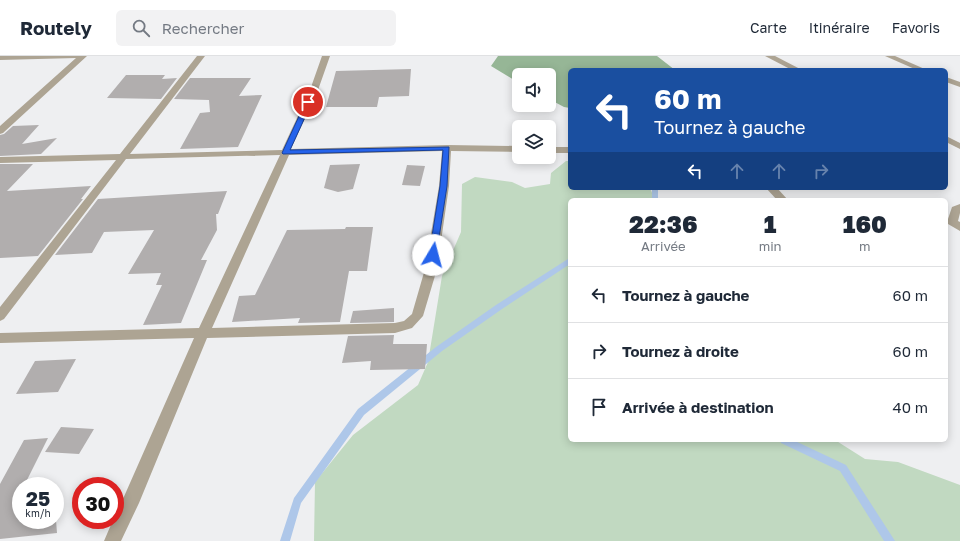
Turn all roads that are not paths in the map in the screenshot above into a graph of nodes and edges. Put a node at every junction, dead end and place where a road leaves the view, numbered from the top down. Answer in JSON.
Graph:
{"nodes":[{"id":1,"x":79,"y":56,"type":"edge"},
{"id":2,"x":82,"y":56,"type":"edge"},
{"id":3,"x":201,"y":56,"type":"edge"},
{"id":4,"x":326,"y":56,"type":"edge"},
{"id":5,"x":769,"y":56,"type":"edge"},
{"id":6,"x":889,"y":56,"type":"edge"},
{"id":7,"x":0,"y":58,"type":"edge"},
{"id":8,"x":794,"y":68,"type":"edge"},
{"id":9,"x":918,"y":68,"type":"edge"},
{"id":10,"x":948,"y":80,"type":"edge"},
{"id":11,"x":960,"y":85,"type":"edge"},
{"id":12,"x":0,"y":131,"type":"edge"},
{"id":13,"x":948,"y":140,"type":"edge"},
{"id":14,"x":960,"y":146,"type":"edge"},
{"id":15,"x":447,"y":148,"type":"junction"},
{"id":16,"x":512,"y":149,"type":"edge"},
{"id":17,"x":556,"y":150,"type":"edge"},
{"id":18,"x":568,"y":150,"type":"edge"},
{"id":19,"x":285,"y":153,"type":"junction"},
{"id":20,"x":124,"y":157,"type":"junction"},
{"id":21,"x":0,"y":160,"type":"edge"},
{"id":22,"x":773,"y":190,"type":"edge"},
{"id":23,"x":781,"y":198,"type":"edge"},
{"id":24,"x":960,"y":208,"type":"edge"},
{"id":25,"x":960,"y":227,"type":"edge"},
{"id":26,"x":0,"y":316,"type":"edge"},
{"id":27,"x":203,"y":334,"type":"junction"},
{"id":28,"x":0,"y":338,"type":"edge"},
{"id":29,"x":112,"y":541,"type":"edge"}],
"edges":[{"from":1,"to":7,"type":"street"},
{"from":2,"to":12,"type":"street"},
{"from":3,"to":20,"type":"street"},
{"from":4,"to":19,"type":"street"},
{"from":5,"to":8,"type":"street"},
{"from":6,"to":9,"type":"street"},
{"from":10,"to":11,"type":"street"},
{"from":13,"to":14,"type":"street"},
{"from":15,"to":16,"type":"street"},
{"from":15,"to":19,"type":"street"},
{"from":15,"to":27,"type":"street"},
{"from":17,"to":18,"type":"street"},
{"from":19,"to":20,"type":"street"},
{"from":19,"to":27,"type":"street"},
{"from":20,"to":21,"type":"street"},
{"from":20,"to":26,"type":"street"},
{"from":22,"to":23,"type":"street"},
{"from":24,"to":25,"type":"street"},
{"from":27,"to":28,"type":"street"},
{"from":27,"to":29,"type":"street"}]}
